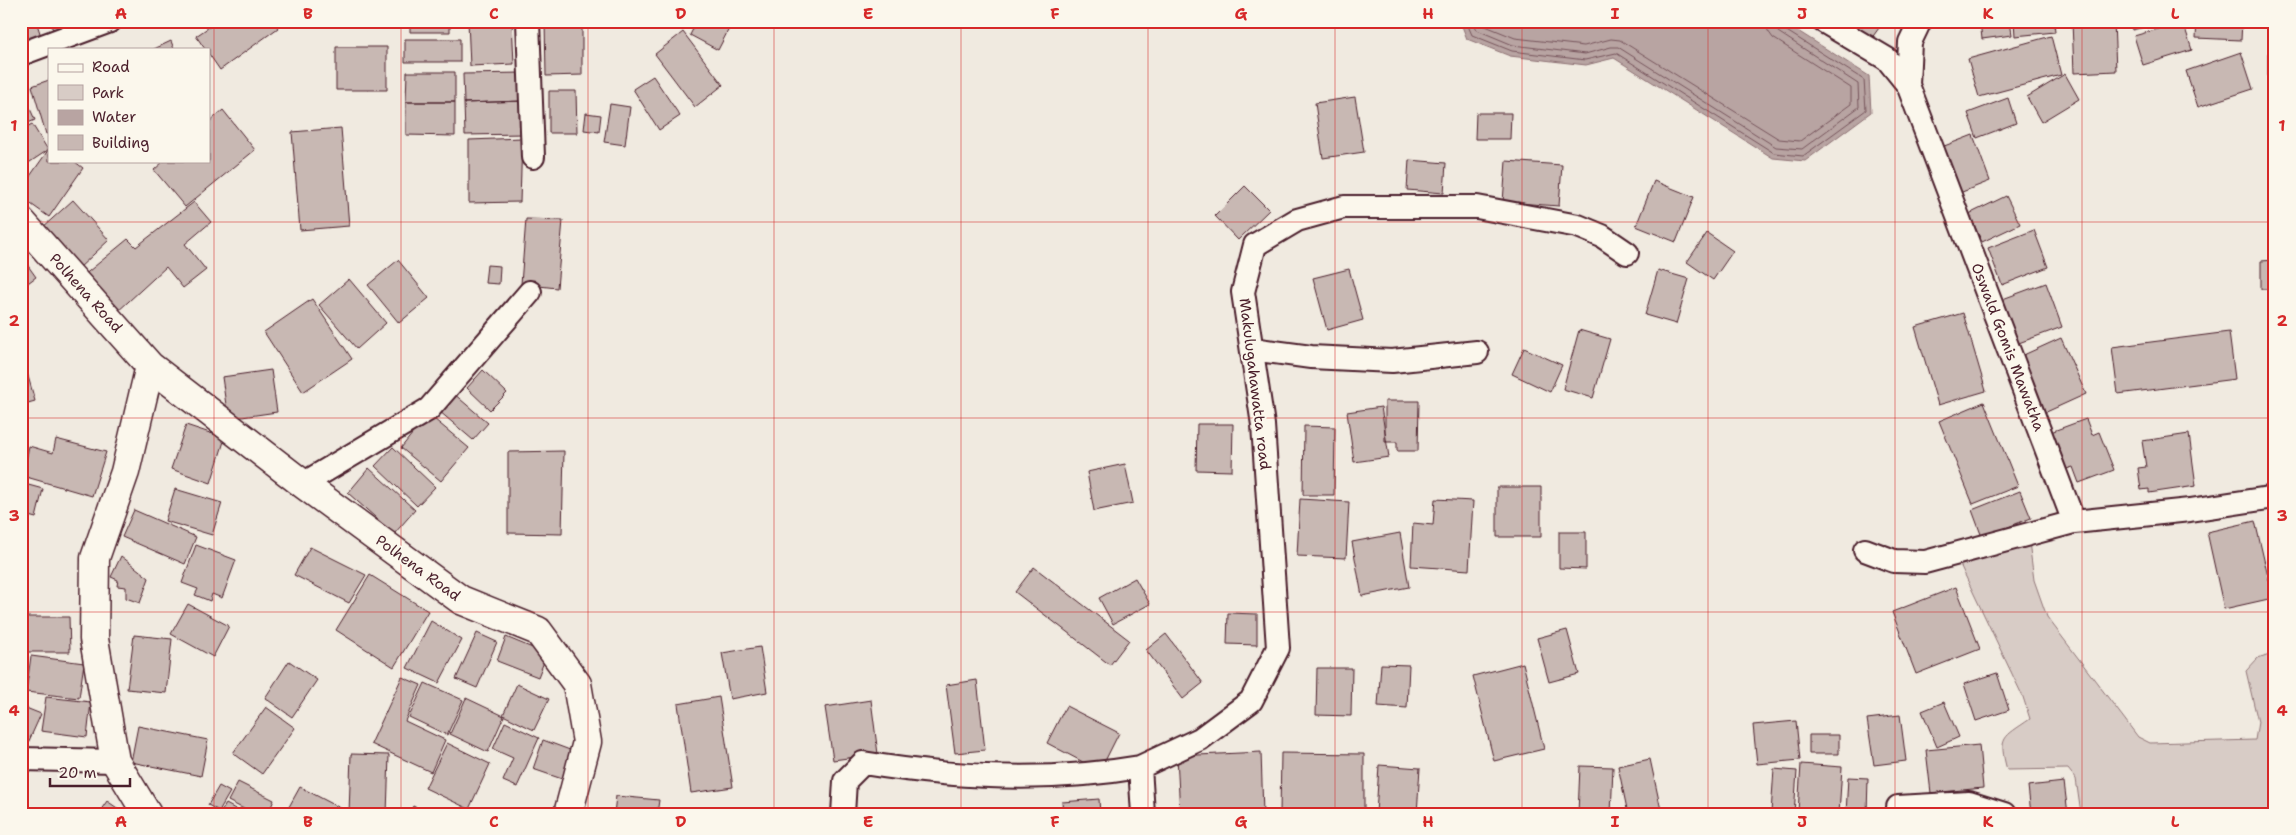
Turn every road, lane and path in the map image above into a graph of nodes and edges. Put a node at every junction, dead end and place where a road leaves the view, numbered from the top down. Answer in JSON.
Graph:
{"nodes":[{"id":1,"x":110,"y":21,"type":"edge"},
{"id":2,"x":528,"y":21,"type":"edge"},
{"id":3,"x":1822,"y":21,"type":"edge"},
{"id":4,"x":1920,"y":21,"type":"edge"},
{"id":5,"x":21,"y":54,"type":"edge"},
{"id":6,"x":1908,"y":85,"type":"junction"},
{"id":7,"x":533,"y":157,"type":"dead end"},
{"id":8,"x":21,"y":221,"type":"edge"},
{"id":9,"x":1627,"y":252,"type":"dead end"},
{"id":10,"x":530,"y":292,"type":"dead end"},
{"id":11,"x":1252,"y":350,"type":"junction"},
{"id":12,"x":1477,"y":352,"type":"dead end"},
{"id":13,"x":150,"y":366,"type":"junction"},
{"id":14,"x":302,"y":484,"type":"junction"},
{"id":15,"x":2275,"y":497,"type":"edge"},
{"id":16,"x":2074,"y":522,"type":"junction"},
{"id":17,"x":1865,"y":550,"type":"dead end"},
{"id":18,"x":21,"y":760,"type":"edge"},
{"id":19,"x":115,"y":761,"type":"junction"},
{"id":20,"x":1140,"y":767,"type":"junction"},
{"id":21,"x":1898,"y":807,"type":"dead end"},
{"id":22,"x":147,"y":814,"type":"edge"},
{"id":23,"x":568,"y":814,"type":"edge"},
{"id":24,"x":842,"y":814,"type":"edge"},
{"id":25,"x":1143,"y":814,"type":"edge"},
{"id":26,"x":2004,"y":814,"type":"edge"}],
"edges":[{"from":1,"to":5,"type":"street"},
{"from":2,"to":7,"type":"street"},
{"from":3,"to":6,"type":"street","name":"Oswald Gomis Mawatha"},
{"from":4,"to":6,"type":"street"},
{"from":6,"to":16,"type":"street","name":"Oswald Gomis Mawatha"},
{"from":8,"to":13,"type":"street","name":"Polhena Road"},
{"from":9,"to":11,"type":"street","name":"Makulugahawatta road"},
{"from":10,"to":14,"type":"street"},
{"from":11,"to":12,"type":"street"},
{"from":11,"to":20,"type":"street","name":"Makulugahawatta road"},
{"from":13,"to":14,"type":"street","name":"Polhena Road"},
{"from":13,"to":19,"type":"street"},
{"from":14,"to":23,"type":"street","name":"Polhena Road"},
{"from":15,"to":16,"type":"street"},
{"from":16,"to":17,"type":"street"},
{"from":18,"to":19,"type":"street"},
{"from":19,"to":22,"type":"street"},
{"from":20,"to":24,"type":"street","name":"Makulugahawatta road"},
{"from":20,"to":25,"type":"street"},
{"from":21,"to":26,"type":"street"}]}
